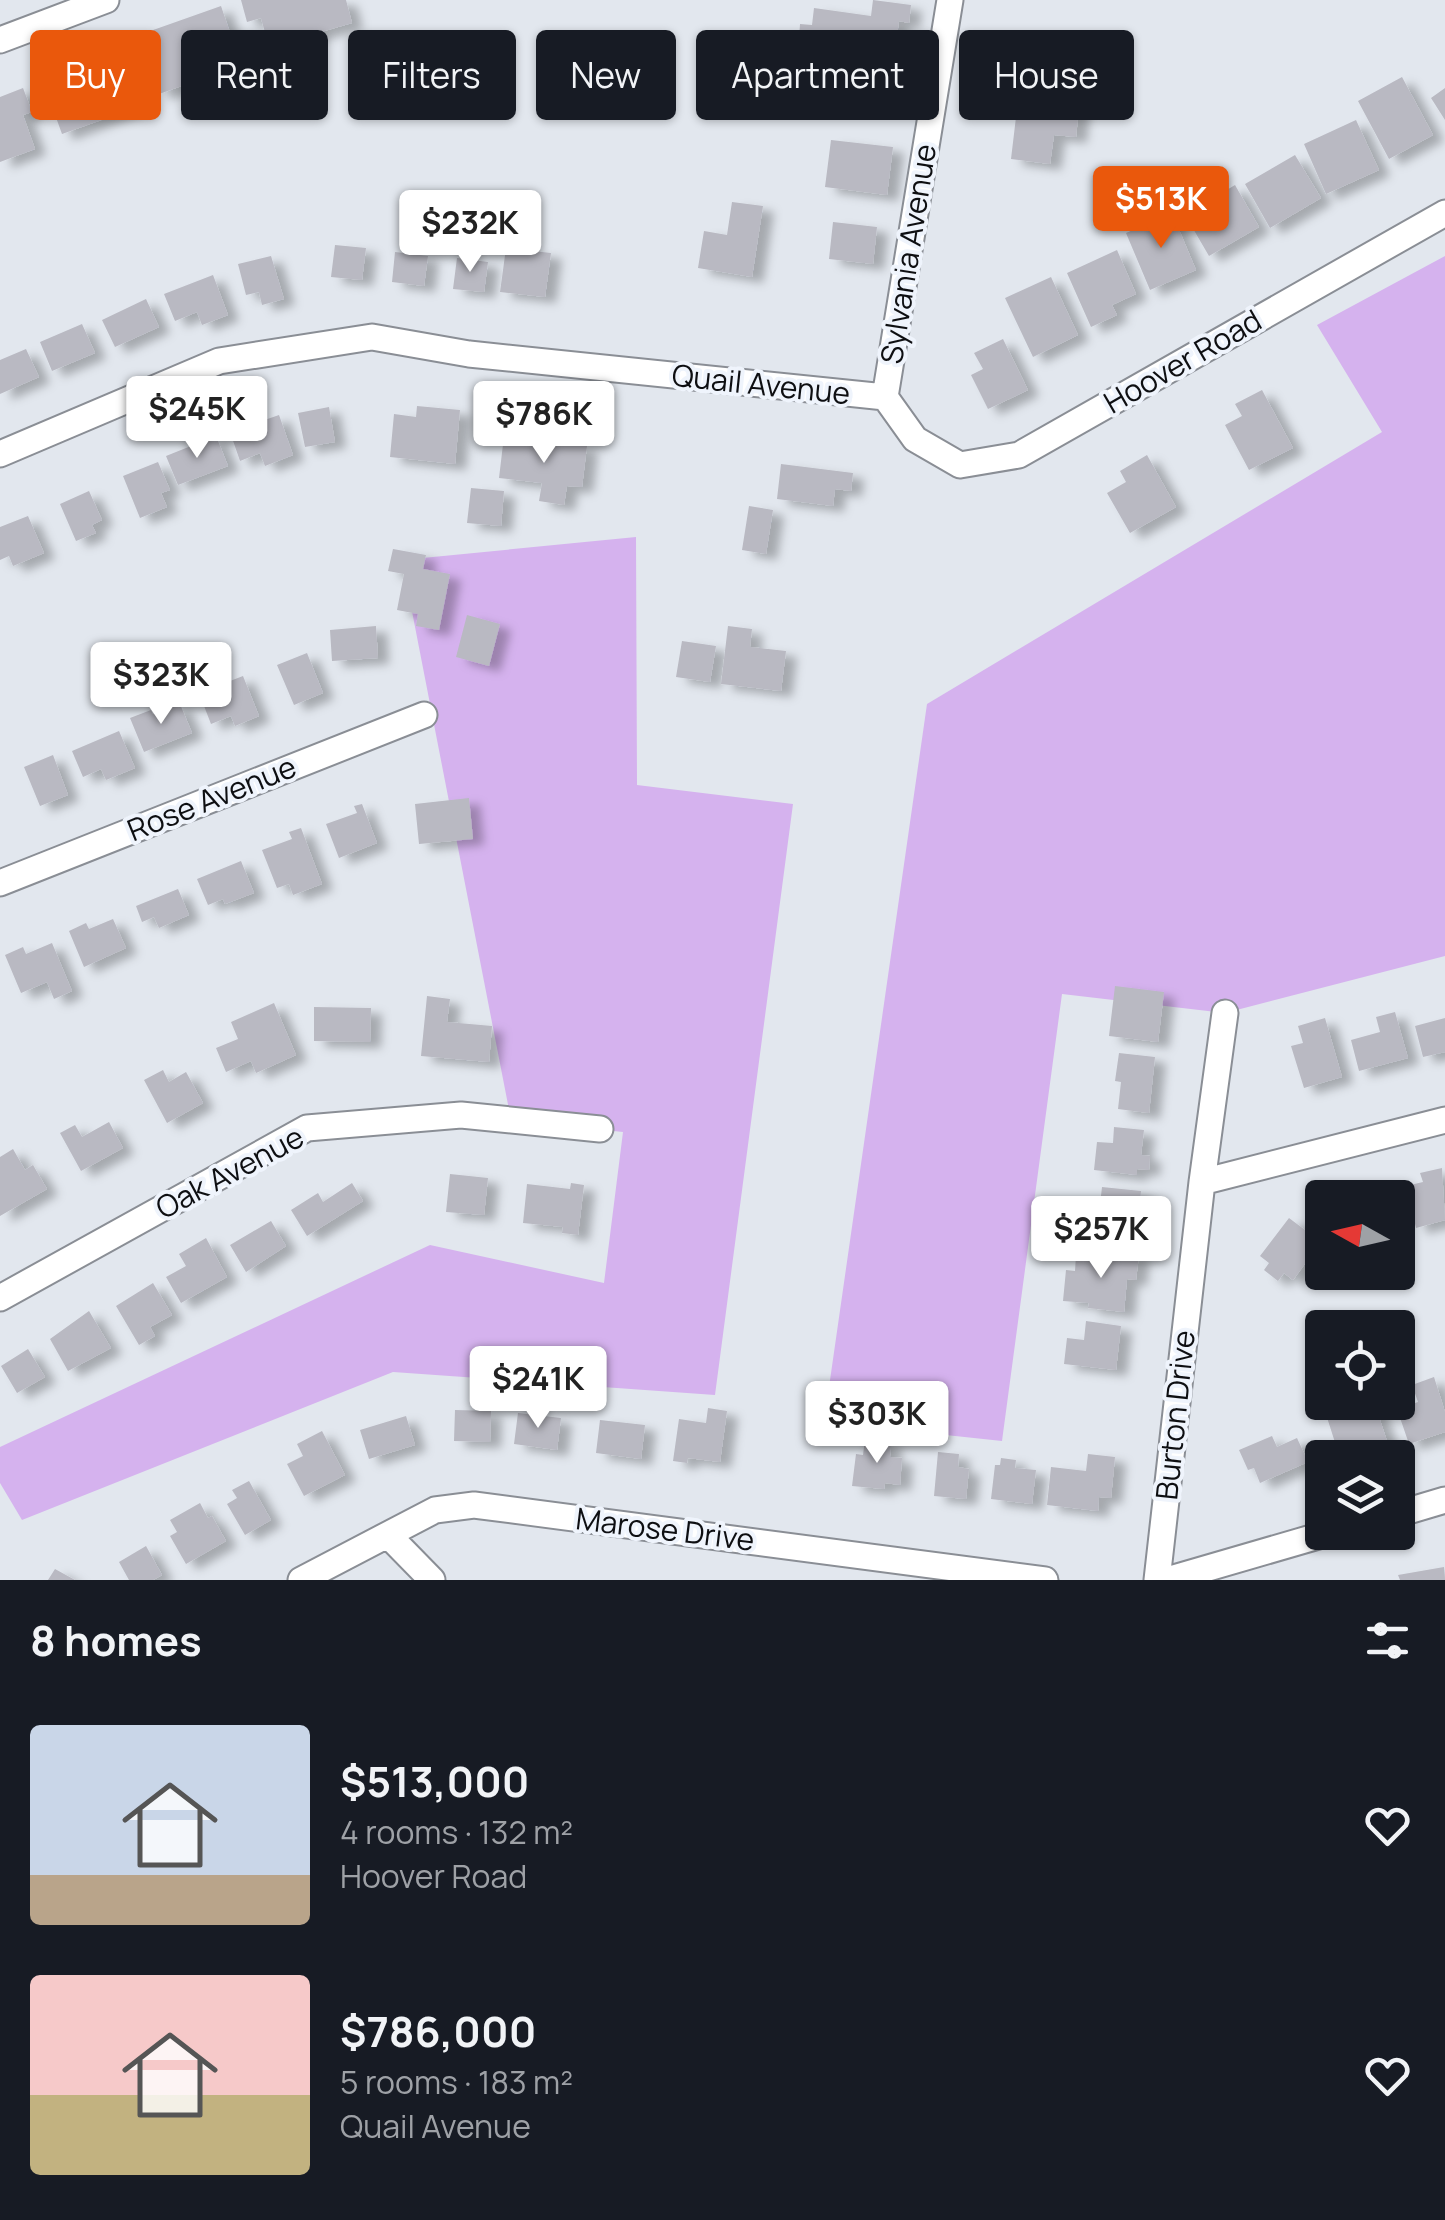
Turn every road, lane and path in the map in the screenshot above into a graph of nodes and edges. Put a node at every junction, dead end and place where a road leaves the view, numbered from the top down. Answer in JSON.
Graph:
{"nodes":[{"id":1,"x":106,"y":0,"type":"edge"},
{"id":2,"x":950,"y":0,"type":"edge"},
{"id":3,"x":0,"y":40,"type":"edge"},
{"id":4,"x":1445,"y":213,"type":"edge"},
{"id":5,"x":885,"y":398,"type":"junction"},
{"id":6,"x":915,"y":439,"type":"joint"},
{"id":7,"x":0,"y":454,"type":"edge"},
{"id":8,"x":424,"y":715,"type":"dead end"},
{"id":9,"x":0,"y":883,"type":"edge"},
{"id":10,"x":1225,"y":1013,"type":"dead end"},
{"id":11,"x":1445,"y":1120,"type":"edge"},
{"id":12,"x":600,"y":1130,"type":"dead end"},
{"id":13,"x":1202,"y":1182,"type":"junction"},
{"id":14,"x":0,"y":1298,"type":"edge"},
{"id":15,"x":1445,"y":1500,"type":"edge"},
{"id":16,"x":1415,"y":1509,"type":"edge"},
{"id":17,"x":388,"y":1535,"type":"junction"},
{"id":18,"x":1305,"y":1540,"type":"edge"},
{"id":19,"x":300,"y":1580,"type":"edge"},
{"id":20,"x":432,"y":1580,"type":"edge"},
{"id":21,"x":1045,"y":1580,"type":"edge"},
{"id":22,"x":1157,"y":1580,"type":"edge"},
{"id":23,"x":1167,"y":1580,"type":"edge"}],
"edges":[{"from":1,"to":3,"type":"street"},
{"from":2,"to":5,"type":"street","name":"Sylvania Avenue"},
{"from":4,"to":6,"type":"street","name":"Hoover Road"},
{"from":5,"to":6,"type":"street","name":"Sylvania Avenue"},
{"from":5,"to":7,"type":"street","name":"Quail Avenue"},
{"from":8,"to":9,"type":"street","name":"Rose Avenue"},
{"from":10,"to":13,"type":"street","name":"Burton Drive"},
{"from":11,"to":13,"type":"street"},
{"from":12,"to":14,"type":"street","name":"Oak Avenue"},
{"from":13,"to":22,"type":"street","name":"Burton Drive"},
{"from":15,"to":16,"type":"street"},
{"from":17,"to":19,"type":"street","name":"Marose Drive"},
{"from":17,"to":20,"type":"street"},
{"from":17,"to":21,"type":"street","name":"Marose Drive"},
{"from":18,"to":23,"type":"street"}]}
